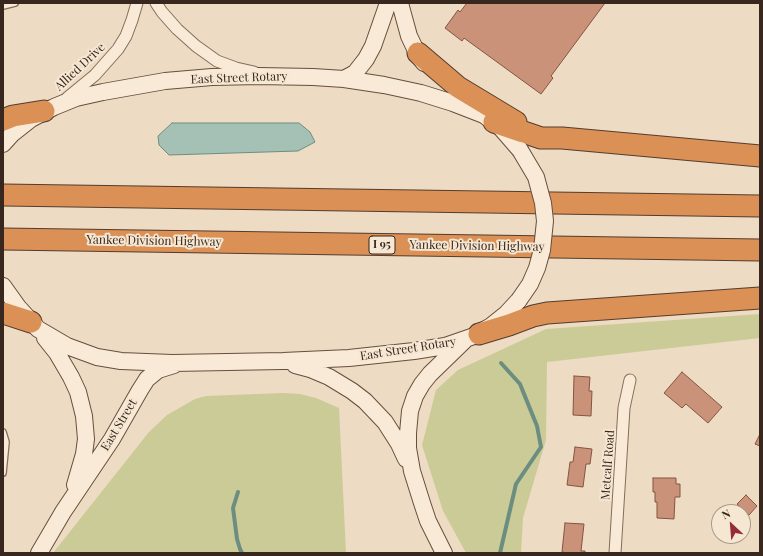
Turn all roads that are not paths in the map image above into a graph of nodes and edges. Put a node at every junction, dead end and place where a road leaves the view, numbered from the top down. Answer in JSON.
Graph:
{"nodes":[{"id":1,"x":15,"y":3,"type":"edge"},
{"id":2,"x":137,"y":3,"type":"edge"},
{"id":3,"x":156,"y":3,"type":"edge"},
{"id":4,"x":388,"y":3,"type":"edge"},
{"id":5,"x":400,"y":3,"type":"edge"},
{"id":6,"x":3,"y":6,"type":"edge"},
{"id":7,"x":418,"y":54,"type":"junction"},
{"id":8,"x":282,"y":76,"type":"junction"},
{"id":9,"x":344,"y":79,"type":"junction"},
{"id":10,"x":51,"y":108,"type":"junction"},
{"id":11,"x":489,"y":119,"type":"junction"},
{"id":12,"x":3,"y":120,"type":"edge"},
{"id":13,"x":562,"y":138,"type":"junction"},
{"id":14,"x":3,"y":144,"type":"edge"},
{"id":15,"x":760,"y":156,"type":"edge"},
{"id":16,"x":3,"y":195,"type":"edge"},
{"id":17,"x":760,"y":206,"type":"edge"},
{"id":18,"x":3,"y":239,"type":"edge"},
{"id":19,"x":760,"y":250,"type":"edge"},
{"id":20,"x":4,"y":287,"type":"edge"},
{"id":21,"x":760,"y":298,"type":"edge"},
{"id":22,"x":3,"y":313,"type":"edge"},
{"id":23,"x":34,"y":325,"type":"junction"},
{"id":24,"x":472,"y":337,"type":"junction"},
{"id":25,"x":283,"y":362,"type":"junction"},
{"id":26,"x":194,"y":363,"type":"junction"},
{"id":27,"x":630,"y":380,"type":"dead end"},
{"id":28,"x":3,"y":432,"type":"edge"},
{"id":29,"x":412,"y":471,"type":"junction"},
{"id":30,"x":3,"y":473,"type":"edge"},
{"id":31,"x":63,"y":512,"type":"junction"},
{"id":32,"x":39,"y":553,"type":"edge"},
{"id":33,"x":444,"y":553,"type":"edge"},
{"id":34,"x":615,"y":553,"type":"edge"}],
"edges":[{"from":1,"to":6,"type":"lane"},
{"from":2,"to":10,"type":"street","name":"Allied Drive"},
{"from":3,"to":8,"type":"street"},
{"from":4,"to":9,"type":"main road"},
{"from":5,"to":7,"type":"main road"},
{"from":7,"to":11,"type":"main road"},
{"from":7,"to":13,"type":"highway"},
{"from":8,"to":9,"type":"main road","name":"East Street Rotary"},
{"from":8,"to":10,"type":"main road","name":"East Street Rotary"},
{"from":9,"to":11,"type":"main road","name":"East Street Rotary"},
{"from":10,"to":12,"type":"highway"},
{"from":10,"to":14,"type":"main road","name":"East Street Rotary"},
{"from":11,"to":13,"type":"highway"},
{"from":11,"to":24,"type":"main road","name":"East Street Rotary","bridge":true},
{"from":13,"to":15,"type":"highway"},
{"from":16,"to":17,"type":"highway"},
{"from":18,"to":19,"type":"highway","name":"Yankee Division Highway","number":"I 95"},
{"from":20,"to":23,"type":"main road","name":"East Street Rotary"},
{"from":21,"to":24,"type":"highway"},
{"from":22,"to":23,"type":"highway"},
{"from":23,"to":26,"type":"main road","name":"East Street Rotary"},
{"from":23,"to":31,"type":"main road","name":"East Street"},
{"from":24,"to":25,"type":"main road","name":"East Street Rotary"},
{"from":24,"to":29,"type":"main road"},
{"from":25,"to":26,"type":"main road","name":"East Street Rotary"},
{"from":25,"to":29,"type":"main road"},
{"from":26,"to":31,"type":"main road","name":"East Street"},
{"from":27,"to":34,"type":"street","name":"Metcalf Road"},
{"from":28,"to":30,"type":"lane"},
{"from":29,"to":33,"type":"main road"},
{"from":31,"to":32,"type":"main road","name":"East Street"}]}
